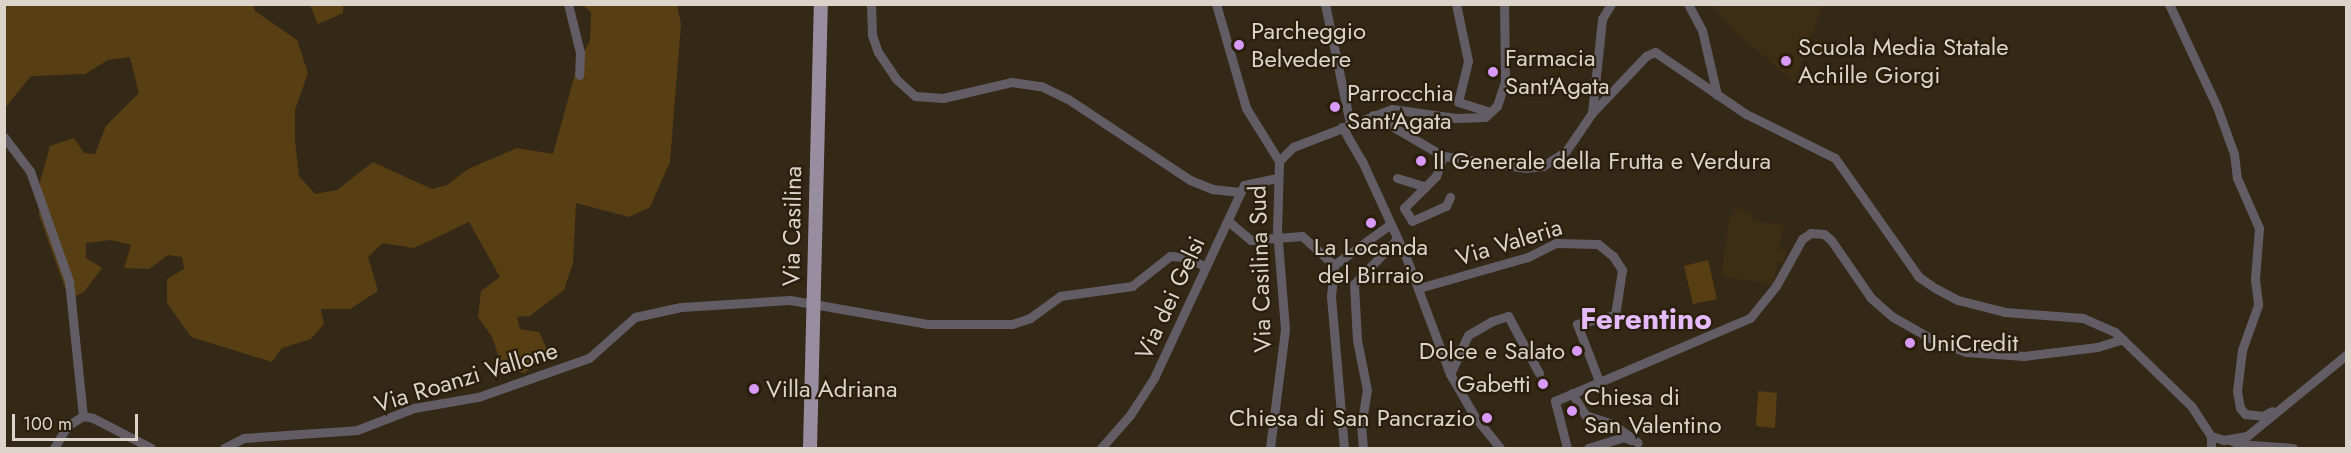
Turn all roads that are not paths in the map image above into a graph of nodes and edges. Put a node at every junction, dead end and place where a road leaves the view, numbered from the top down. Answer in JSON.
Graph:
{"nodes":[{"id":1,"x":568,"y":4,"type":"edge"},
{"id":2,"x":821,"y":4,"type":"edge"},
{"id":3,"x":871,"y":4,"type":"edge"},
{"id":4,"x":1216,"y":4,"type":"edge"},
{"id":5,"x":1325,"y":4,"type":"edge"},
{"id":6,"x":1456,"y":4,"type":"edge"},
{"id":7,"x":1504,"y":4,"type":"edge"},
{"id":8,"x":1611,"y":4,"type":"edge"},
{"id":9,"x":1688,"y":4,"type":"edge"},
{"id":10,"x":2169,"y":4,"type":"edge"},
{"id":11,"x":579,"y":75,"type":"dead end"},
{"id":12,"x":1717,"y":95,"type":"junction"},
{"id":13,"x":1491,"y":112,"type":"junction"},
{"id":14,"x":1592,"y":113,"type":"junction"},
{"id":15,"x":1373,"y":116,"type":"junction"},
{"id":16,"x":1346,"y":126,"type":"junction"},
{"id":17,"x":4,"y":137,"type":"edge"},
{"id":18,"x":1443,"y":156,"type":"junction"},
{"id":19,"x":1279,"y":161,"type":"junction"},
{"id":20,"x":1277,"y":178,"type":"junction"},
{"id":21,"x":1397,"y":178,"type":"dead end"},
{"id":22,"x":1426,"y":187,"type":"junction"},
{"id":23,"x":1240,"y":192,"type":"junction"},
{"id":24,"x":1450,"y":197,"type":"dead end"},
{"id":25,"x":1228,"y":221,"type":"junction"},
{"id":26,"x":1389,"y":225,"type":"junction"},
{"id":27,"x":1277,"y":237,"type":"junction"},
{"id":28,"x":1397,"y":240,"type":"junction"},
{"id":29,"x":1334,"y":265,"type":"junction"},
{"id":30,"x":1206,"y":267,"type":"junction"},
{"id":31,"x":1419,"y":288,"type":"junction"},
{"id":32,"x":813,"y":302,"type":"junction"},
{"id":33,"x":2123,"y":339,"type":"junction"},
{"id":34,"x":2346,"y":355,"type":"edge"},
{"id":35,"x":1539,"y":373,"type":"dead end"},
{"id":36,"x":1450,"y":375,"type":"junction"},
{"id":37,"x":1599,"y":381,"type":"junction"},
{"id":38,"x":1572,"y":393,"type":"junction"},
{"id":39,"x":2285,"y":407,"type":"junction"},
{"id":40,"x":83,"y":417,"type":"junction"},
{"id":41,"x":2211,"y":436,"type":"junction"},
{"id":42,"x":2229,"y":439,"type":"junction"},
{"id":43,"x":1639,"y":446,"type":"edge"},
{"id":44,"x":54,"y":448,"type":"edge"},
{"id":45,"x":151,"y":448,"type":"edge"},
{"id":46,"x":224,"y":448,"type":"edge"},
{"id":47,"x":810,"y":448,"type":"edge"},
{"id":48,"x":1101,"y":448,"type":"edge"},
{"id":49,"x":1270,"y":448,"type":"edge"},
{"id":50,"x":1344,"y":448,"type":"edge"},
{"id":51,"x":1363,"y":448,"type":"edge"},
{"id":52,"x":1500,"y":448,"type":"edge"},
{"id":53,"x":1567,"y":448,"type":"edge"},
{"id":54,"x":1588,"y":448,"type":"edge"},
{"id":55,"x":2211,"y":448,"type":"edge"},
{"id":56,"x":2293,"y":448,"type":"edge"}],
"edges":[{"from":1,"to":11,"type":"street"},
{"from":2,"to":32,"type":"main road","name":"Via Casilina"},
{"from":3,"to":23,"type":"street"},
{"from":4,"to":19,"type":"street"},
{"from":5,"to":16,"type":"street"},
{"from":6,"to":13,"type":"street"},
{"from":7,"to":13,"type":"street"},
{"from":8,"to":14,"type":"street"},
{"from":9,"to":12,"type":"street"},
{"from":10,"to":39,"type":"street"},
{"from":12,"to":14,"type":"street"},
{"from":12,"to":33,"type":"street"},
{"from":13,"to":15,"type":"street","name":"Via Casilina Sud"},
{"from":14,"to":18,"type":"street"},
{"from":15,"to":16,"type":"street","name":"Via Casilina Sud"},
{"from":15,"to":18,"type":"street"},
{"from":16,"to":19,"type":"street","name":"Via Casilina Sud"},
{"from":16,"to":26,"type":"street"},
{"from":17,"to":40,"type":"street"},
{"from":18,"to":22,"type":"street"},
{"from":19,"to":20,"type":"street","name":"Via Casilina Sud"},
{"from":20,"to":23,"type":"street"},
{"from":20,"to":27,"type":"street","name":"Via Casilina Sud"},
{"from":21,"to":22,"type":"street"},
{"from":22,"to":24,"type":"street"},
{"from":23,"to":25,"type":"street","name":"Via dei Gelsi"},
{"from":25,"to":27,"type":"street"},
{"from":25,"to":30,"type":"street","name":"Via dei Gelsi"},
{"from":26,"to":28,"type":"street"},
{"from":26,"to":29,"type":"street"},
{"from":27,"to":29,"type":"street"},
{"from":27,"to":49,"type":"street","name":"Via Casilina Sud"},
{"from":28,"to":31,"type":"street"},
{"from":28,"to":51,"type":"street"},
{"from":29,"to":50,"type":"street"},
{"from":30,"to":32,"type":"street","name":"Via Roanzi Vallone"},
{"from":30,"to":48,"type":"street","name":"Via dei Gelsi"},
{"from":31,"to":36,"type":"street"},
{"from":31,"to":37,"type":"street","name":"Via Valeria"},
{"from":32,"to":46,"type":"street","name":"Via Roanzi Vallone"},
{"from":32,"to":47,"type":"main road","name":"Via Casilina"},
{"from":33,"to":37,"type":"street"},
{"from":33,"to":41,"type":"street"},
{"from":34,"to":39,"type":"street"},
{"from":35,"to":36,"type":"street"},
{"from":36,"to":52,"type":"street"},
{"from":37,"to":38,"type":"street"},
{"from":38,"to":43,"type":"street"},
{"from":38,"to":53,"type":"street"},
{"from":39,"to":42,"type":"street"},
{"from":40,"to":44,"type":"street"},
{"from":40,"to":45,"type":"street"},
{"from":41,"to":42,"type":"street"},
{"from":41,"to":55,"type":"street"},
{"from":42,"to":56,"type":"street"},
{"from":43,"to":54,"type":"street"}]}
